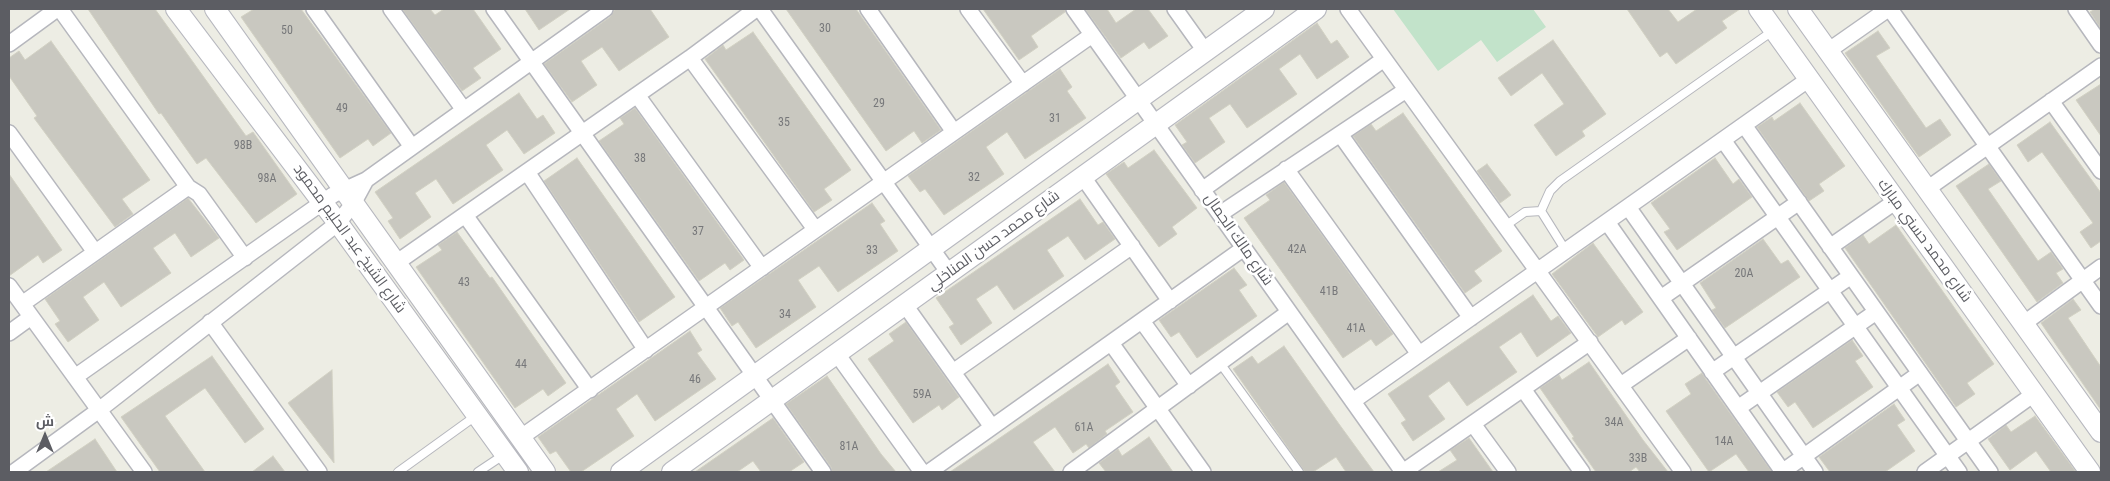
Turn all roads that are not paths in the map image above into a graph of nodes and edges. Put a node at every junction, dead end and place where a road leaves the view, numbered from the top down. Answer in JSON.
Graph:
{"nodes":[{"id":1,"x":59,"y":9,"type":"edge"},
{"id":2,"x":176,"y":9,"type":"edge"},
{"id":3,"x":314,"y":9,"type":"edge"},
{"id":4,"x":390,"y":9,"type":"edge"},
{"id":5,"x":494,"y":9,"type":"edge"},
{"id":6,"x":605,"y":9,"type":"edge"},
{"id":7,"x":756,"y":9,"type":"edge"},
{"id":8,"x":760,"y":9,"type":"edge"},
{"id":9,"x":868,"y":9,"type":"edge"},
{"id":10,"x":968,"y":9,"type":"edge"},
{"id":11,"x":1074,"y":9,"type":"edge"},
{"id":12,"x":1175,"y":9,"type":"edge"},
{"id":13,"x":1264,"y":9,"type":"edge"},
{"id":14,"x":1316,"y":9,"type":"edge"},
{"id":15,"x":1348,"y":9,"type":"edge"},
{"id":16,"x":1759,"y":9,"type":"edge"},
{"id":17,"x":1798,"y":9,"type":"edge"},
{"id":18,"x":1889,"y":9,"type":"edge"},
{"id":19,"x":2076,"y":9,"type":"edge"},
{"id":20,"x":221,"y":11,"type":"edge"},
{"id":21,"x":1774,"y":30,"type":"junction"},
{"id":22,"x":1092,"y":35,"type":"junction"},
{"id":23,"x":9,"y":44,"type":"edge"},
{"id":24,"x":2101,"y":45,"type":"edge"},
{"id":25,"x":1205,"y":51,"type":"junction"},
{"id":26,"x":1828,"y":51,"type":"junction"},
{"id":27,"x":690,"y":58,"type":"junction"},
{"id":28,"x":1384,"y":60,"type":"junction"},
{"id":29,"x":532,"y":61,"type":"junction"},
{"id":30,"x":2101,"y":66,"type":"edge"},
{"id":31,"x":1809,"y":79,"type":"junction"},
{"id":32,"x":1023,"y":84,"type":"junction"},
{"id":33,"x":1406,"y":90,"type":"junction"},
{"id":34,"x":637,"y":95,"type":"junction"},
{"id":35,"x":1138,"y":99,"type":"junction"},
{"id":36,"x":2051,"y":101,"type":"junction"},
{"id":37,"x":464,"y":110,"type":"junction"},
{"id":38,"x":1156,"y":124,"type":"junction"},
{"id":39,"x":1744,"y":125,"type":"junction"},
{"id":40,"x":954,"y":132,"type":"junction"},
{"id":41,"x":9,"y":133,"type":"edge"},
{"id":42,"x":582,"y":133,"type":"junction"},
{"id":43,"x":1340,"y":134,"type":"junction"},
{"id":44,"x":1723,"y":140,"type":"junction"},
{"id":45,"x":1988,"y":146,"type":"junction"},
{"id":46,"x":412,"y":147,"type":"junction"},
{"id":47,"x":1900,"y":152,"type":"junction"},
{"id":48,"x":1286,"y":169,"type":"junction"},
{"id":49,"x":1874,"y":171,"type":"junction"},
{"id":50,"x":2101,"y":171,"type":"edge"},
{"id":51,"x":526,"y":172,"type":"junction"},
{"id":52,"x":1083,"y":177,"type":"junction"},
{"id":53,"x":883,"y":181,"type":"junction"},
{"id":54,"x":188,"y":187,"type":"junction"},
{"id":55,"x":1927,"y":189,"type":"junction"},
{"id":56,"x":1202,"y":190,"type":"junction"},
{"id":57,"x":349,"y":196,"type":"junction"},
{"id":58,"x":1896,"y":201,"type":"junction"},
{"id":59,"x":322,"y":202,"type":"junction"},
{"id":60,"x":1799,"y":202,"type":"junction"},
{"id":61,"x":1628,"y":207,"type":"junction"},
{"id":62,"x":1541,"y":211,"type":"junction"},
{"id":63,"x":1220,"y":214,"type":"junction"},
{"id":64,"x":465,"y":215,"type":"junction"},
{"id":65,"x":1778,"y":217,"type":"junction"},
{"id":66,"x":338,"y":222,"type":"junction"},
{"id":67,"x":1607,"y":222,"type":"junction"},
{"id":68,"x":1505,"y":226,"type":"junction"},
{"id":69,"x":815,"y":230,"type":"junction"},
{"id":70,"x":1132,"y":246,"type":"junction"},
{"id":71,"x":1830,"y":247,"type":"junction"},
{"id":72,"x":931,"y":248,"type":"junction"},
{"id":73,"x":1244,"y":248,"type":"junction"},
{"id":74,"x":1566,"y":251,"type":"junction"},
{"id":75,"x":95,"y":252,"type":"junction"},
{"id":76,"x":245,"y":258,"type":"junction"},
{"id":77,"x":396,"y":263,"type":"junction"},
{"id":78,"x":762,"y":268,"type":"junction"},
{"id":79,"x":2101,"y":268,"type":"edge"},
{"id":80,"x":1538,"y":270,"type":"junction"},
{"id":81,"x":949,"y":273,"type":"junction"},
{"id":82,"x":1851,"y":276,"type":"junction"},
{"id":83,"x":2083,"y":280,"type":"junction"},
{"id":84,"x":1682,"y":284,"type":"junction"},
{"id":85,"x":9,"y":286,"type":"edge"},
{"id":86,"x":1830,"y":290,"type":"junction"},
{"id":87,"x":1661,"y":298,"type":"junction"},
{"id":88,"x":1170,"y":301,"type":"junction"},
{"id":89,"x":22,"y":304,"type":"junction"},
{"id":90,"x":905,"y":305,"type":"junction"},
{"id":91,"x":2101,"y":306,"type":"edge"},
{"id":92,"x":706,"y":307,"type":"junction"},
{"id":93,"x":1290,"y":312,"type":"junction"},
{"id":94,"x":1876,"y":312,"type":"junction"},
{"id":95,"x":31,"y":317,"type":"junction"},
{"id":96,"x":1471,"y":318,"type":"junction"},
{"id":97,"x":1142,"y":321,"type":"junction"},
{"id":98,"x":210,"y":322,"type":"junction"},
{"id":99,"x":2023,"y":324,"type":"junction"},
{"id":100,"x":1856,"y":326,"type":"junction"},
{"id":101,"x":9,"y":333,"type":"edge"},
{"id":102,"x":1689,"y":338,"type":"junction"},
{"id":103,"x":1590,"y":342,"type":"junction"},
{"id":104,"x":1110,"y":343,"type":"junction"},
{"id":105,"x":646,"y":350,"type":"junction"},
{"id":106,"x":837,"y":354,"type":"junction"},
{"id":107,"x":1419,"y":354,"type":"junction"},
{"id":108,"x":1734,"y":357,"type":"junction"},
{"id":109,"x":1220,"y":363,"type":"junction"},
{"id":110,"x":953,"y":372,"type":"junction"},
{"id":111,"x":1712,"y":372,"type":"junction"},
{"id":112,"x":1920,"y":373,"type":"junction"},
{"id":113,"x":755,"y":376,"type":"junction"},
{"id":114,"x":75,"y":377,"type":"junction"},
{"id":115,"x":1621,"y":385,"type":"junction"},
{"id":116,"x":1189,"y":386,"type":"junction"},
{"id":117,"x":1899,"y":388,"type":"junction"},
{"id":118,"x":1523,"y":389,"type":"junction"},
{"id":119,"x":590,"y":390,"type":"junction"},
{"id":120,"x":1759,"y":393,"type":"junction"},
{"id":121,"x":2034,"y":394,"type":"junction"},
{"id":122,"x":772,"y":400,"type":"junction"},
{"id":123,"x":1353,"y":401,"type":"junction"},
{"id":124,"x":1738,"y":408,"type":"junction"},
{"id":125,"x":1158,"y":409,"type":"junction"},
{"id":126,"x":99,"y":410,"type":"junction"},
{"id":127,"x":477,"y":415,"type":"junction"},
{"id":128,"x":1473,"y":424,"type":"junction"},
{"id":129,"x":992,"y":427,"type":"junction"},
{"id":130,"x":2101,"y":432,"type":"edge"},
{"id":131,"x":520,"y":438,"type":"junction"},
{"id":132,"x":1968,"y":442,"type":"junction"},
{"id":133,"x":505,"y":454,"type":"junction"},
{"id":134,"x":1804,"y":456,"type":"junction"},
{"id":135,"x":1948,"y":456,"type":"junction"},
{"id":136,"x":819,"y":471,"type":"edge"},
{"id":137,"x":14,"y":472,"type":"edge"},
{"id":138,"x":144,"y":472,"type":"edge"},
{"id":139,"x":319,"y":472,"type":"edge"},
{"id":140,"x":400,"y":472,"type":"edge"},
{"id":141,"x":478,"y":472,"type":"edge"},
{"id":142,"x":518,"y":472,"type":"edge"},
{"id":143,"x":545,"y":472,"type":"edge"},
{"id":144,"x":621,"y":472,"type":"edge"},
{"id":145,"x":672,"y":472,"type":"edge"},
{"id":146,"x":922,"y":472,"type":"edge"},
{"id":147,"x":930,"y":472,"type":"edge"},
{"id":148,"x":1071,"y":472,"type":"edge"},
{"id":149,"x":1203,"y":472,"type":"edge"},
{"id":150,"x":1299,"y":472,"type":"edge"},
{"id":151,"x":1403,"y":472,"type":"edge"},
{"id":152,"x":1508,"y":472,"type":"edge"},
{"id":153,"x":1582,"y":472,"type":"edge"},
{"id":154,"x":1683,"y":472,"type":"edge"},
{"id":155,"x":1783,"y":472,"type":"edge"},
{"id":156,"x":1815,"y":472,"type":"edge"},
{"id":157,"x":1925,"y":472,"type":"edge"},
{"id":158,"x":1960,"y":472,"type":"edge"},
{"id":159,"x":1990,"y":472,"type":"edge"},
{"id":160,"x":2090,"y":472,"type":"edge"}],
"edges":[{"from":1,"to":23,"type":"street"},
{"from":1,"to":54,"type":"street"},
{"from":2,"to":59,"type":"street","name":"شارع الشيخ عبد الحليم محمود"},
{"from":3,"to":46,"type":"street"},
{"from":4,"to":37,"type":"street"},
{"from":5,"to":29,"type":"street"},
{"from":6,"to":29,"type":"street"},
{"from":7,"to":27,"type":"street"},
{"from":8,"to":53,"type":"street"},
{"from":9,"to":40,"type":"street"},
{"from":10,"to":32,"type":"street"},
{"from":11,"to":22,"type":"street","name":"شارع مالك الجمال"},
{"from":12,"to":25,"type":"street"},
{"from":13,"to":25,"type":"street","name":"شارع محمد حسن المناخلي"},
{"from":14,"to":38,"type":"street","name":"شارع محمد حسن المناخلي"},
{"from":15,"to":28,"type":"street"},
{"from":16,"to":21,"type":"street","name":"شارع محمد حسني مبارك"},
{"from":17,"to":26,"type":"street"},
{"from":18,"to":26,"type":"street"},
{"from":18,"to":45,"type":"street"},
{"from":19,"to":24,"type":"street"},
{"from":20,"to":57,"type":"street","name":"شارع الشيخ عبد الحليم محمود"},
{"from":21,"to":31,"type":"street","name":"شارع محمد حسني مبارك"},
{"from":21,"to":62,"type":"lane"},
{"from":22,"to":32,"type":"street"},
{"from":22,"to":35,"type":"street","name":"شارع مالك الجمال"},
{"from":25,"to":35,"type":"street","name":"شارع محمد حسن المناخلي"},
{"from":26,"to":47,"type":"street"},
{"from":27,"to":34,"type":"street"},
{"from":27,"to":69,"type":"street"},
{"from":28,"to":33,"type":"street"},
{"from":28,"to":56,"type":"street"},
{"from":29,"to":37,"type":"street"},
{"from":29,"to":42,"type":"street"},
{"from":30,"to":36,"type":"street"},
{"from":31,"to":39,"type":"street"},
{"from":31,"to":49,"type":"street","name":"شارع محمد حسني مبارك"},
{"from":32,"to":40,"type":"street"},
{"from":33,"to":43,"type":"street"},
{"from":33,"to":68,"type":"street"},
{"from":34,"to":42,"type":"street"},
{"from":34,"to":78,"type":"street"},
{"from":35,"to":38,"type":"street","name":"شارع مالك الجمال"},
{"from":35,"to":72,"type":"street","name":"شارع محمد حسن المناخلي"},
{"from":36,"to":45,"type":"street"},
{"from":36,"to":50,"type":"street"},
{"from":37,"to":46,"type":"street"},
{"from":38,"to":52,"type":"street","name":"شارع محمد حسن المناخلي"},
{"from":38,"to":56,"type":"street","name":"شارع مالك الجمال"},
{"from":39,"to":44,"type":"street"},
{"from":39,"to":60,"type":"street"},
{"from":40,"to":53,"type":"street"},
{"from":41,"to":75,"type":"street"},
{"from":42,"to":51,"type":"street"},
{"from":42,"to":92,"type":"street"},
{"from":43,"to":48,"type":"street"},
{"from":43,"to":96,"type":"street"},
{"from":44,"to":61,"type":"street"},
{"from":44,"to":65,"type":"street"},
{"from":45,"to":55,"type":"street"},
{"from":45,"to":83,"type":"street"},
{"from":46,"to":57,"type":"street"},
{"from":47,"to":49,"type":"street"},
{"from":47,"to":55,"type":"street"},
{"from":48,"to":63,"type":"street"},
{"from":48,"to":107,"type":"street"},
{"from":49,"to":58,"type":"street","name":"شارع محمد حسني مبارك"},
{"from":51,"to":64,"type":"street"},
{"from":51,"to":105,"type":"street"},
{"from":52,"to":70,"type":"street"},
{"from":52,"to":81,"type":"street","name":"شارع محمد حسن المناخلي"},
{"from":53,"to":69,"type":"street"},
{"from":53,"to":72,"type":"street"},
{"from":54,"to":75,"type":"street"},
{"from":54,"to":76,"type":"street"},
{"from":55,"to":99,"type":"street"},
{"from":56,"to":63,"type":"street","name":"شارع مالك الجمال"},
{"from":57,"to":59,"type":"street"},
{"from":57,"to":66,"type":"street"},
{"from":57,"to":77,"type":"street","name":"شارع الشيخ عبد الحليم محمود"},
{"from":58,"to":71,"type":"street"},
{"from":58,"to":121,"type":"street","name":"شارع محمد حسني مبارك"},
{"from":59,"to":66,"type":"street","name":"شارع الشيخ عبد الحليم محمود"},
{"from":59,"to":76,"type":"street"},
{"from":60,"to":65,"type":"street"},
{"from":60,"to":71,"type":"street"},
{"from":61,"to":67,"type":"street"},
{"from":61,"to":84,"type":"street"},
{"from":62,"to":68,"type":"lane"},
{"from":62,"to":74,"type":"lane"},
{"from":63,"to":73,"type":"street","name":"شارع مالك الجمال"},
{"from":64,"to":77,"type":"street"},
{"from":64,"to":119,"type":"street"},
{"from":65,"to":84,"type":"street"},
{"from":65,"to":86,"type":"street"},
{"from":66,"to":98,"type":"street"},
{"from":66,"to":127,"type":"street","name":"شارع الشيخ عبد الحليم محمود"},
{"from":67,"to":74,"type":"street"},
{"from":67,"to":87,"type":"street"},
{"from":68,"to":80,"type":"street"},
{"from":69,"to":78,"type":"street"},
{"from":70,"to":88,"type":"street"},
{"from":70,"to":110,"type":"street"},
{"from":71,"to":82,"type":"street"},
{"from":72,"to":81,"type":"street"},
{"from":72,"to":113,"type":"street","name":"شارع محمد حسن المناخلي"},
{"from":73,"to":88,"type":"street"},
{"from":73,"to":93,"type":"street","name":"شارع مالك الجمال"},
{"from":74,"to":80,"type":"street"},
{"from":75,"to":89,"type":"street"},
{"from":76,"to":114,"type":"street"},
{"from":77,"to":131,"type":"street","name":"شارع الشيخ عبد الحليم محمود"},
{"from":78,"to":92,"type":"street"},
{"from":79,"to":83,"type":"street"},
{"from":80,"to":96,"type":"street"},
{"from":80,"to":103,"type":"street"},
{"from":81,"to":90,"type":"street","name":"شارع محمد حسن المناخلي"},
{"from":82,"to":86,"type":"street"},
{"from":82,"to":94,"type":"street"},
{"from":83,"to":91,"type":"street"},
{"from":83,"to":99,"type":"street"},
{"from":84,"to":87,"type":"street"},
{"from":84,"to":108,"type":"street"},
{"from":85,"to":89,"type":"street"},
{"from":86,"to":100,"type":"street"},
{"from":86,"to":108,"type":"street"},
{"from":87,"to":102,"type":"street"},
{"from":88,"to":97,"type":"street"},
{"from":89,"to":95,"type":"street"},
{"from":90,"to":106,"type":"street","name":"شارع محمد حسن المناخلي"},
{"from":90,"to":110,"type":"street"},
{"from":92,"to":105,"type":"street"},
{"from":92,"to":113,"type":"street"},
{"from":93,"to":109,"type":"street"},
{"from":93,"to":123,"type":"street","name":"شارع مالك الجمال"},
{"from":94,"to":100,"type":"street"},
{"from":94,"to":112,"type":"street"},
{"from":95,"to":101,"type":"street"},
{"from":95,"to":114,"type":"street"},
{"from":96,"to":107,"type":"street"},
{"from":97,"to":104,"type":"street"},
{"from":97,"to":116,"type":"street"},
{"from":98,"to":126,"type":"street"},
{"from":98,"to":139,"type":"street"},
{"from":99,"to":130,"type":"street"},
{"from":100,"to":117,"type":"street"},
{"from":100,"to":120,"type":"street"},
{"from":102,"to":111,"type":"street"},
{"from":102,"to":115,"type":"street"},
{"from":103,"to":115,"type":"street"},
{"from":103,"to":118,"type":"street"},
{"from":104,"to":125,"type":"street"},
{"from":104,"to":129,"type":"street"},
{"from":105,"to":119,"type":"street"},
{"from":106,"to":122,"type":"street","name":"شارع محمد حسن المناخلي"},
{"from":106,"to":146,"type":"street"},
{"from":107,"to":123,"type":"street"},
{"from":108,"to":111,"type":"street"},
{"from":108,"to":120,"type":"street"},
{"from":109,"to":116,"type":"street"},
{"from":109,"to":150,"type":"lane"},
{"from":110,"to":129,"type":"street"},
{"from":111,"to":124,"type":"street"},
{"from":112,"to":117,"type":"street"},
{"from":112,"to":132,"type":"street"},
{"from":113,"to":122,"type":"street"},
{"from":113,"to":144,"type":"street","name":"شارع محمد حسن المناخلي"},
{"from":114,"to":126,"type":"street"},
{"from":115,"to":154,"type":"street"},
{"from":116,"to":125,"type":"street"},
{"from":117,"to":134,"type":"street"},
{"from":117,"to":135,"type":"street"},
{"from":118,"to":128,"type":"street"},
{"from":118,"to":153,"type":"street"},
{"from":119,"to":131,"type":"street"},
{"from":120,"to":124,"type":"street"},
{"from":120,"to":134,"type":"street"},
{"from":121,"to":132,"type":"street"},
{"from":121,"to":160,"type":"street","name":"شارع محمد حسني مبارك"},
{"from":122,"to":136,"type":"street"},
{"from":122,"to":145,"type":"street","name":"شارع محمد حسن المناخلي"},
{"from":123,"to":151,"type":"street","name":"شارع مالك الجمال"},
{"from":124,"to":155,"type":"street"},
{"from":125,"to":148,"type":"street"},
{"from":125,"to":149,"type":"street"},
{"from":126,"to":137,"type":"street"},
{"from":126,"to":138,"type":"street"},
{"from":127,"to":133,"type":"street","name":"شارع الشيخ عبد الحليم محمود"},
{"from":127,"to":140,"type":"lane"},
{"from":128,"to":151,"type":"street"},
{"from":128,"to":152,"type":"street"},
{"from":129,"to":147,"type":"street"},
{"from":131,"to":143,"type":"street","name":"شارع الشيخ عبد الحليم محمود"},
{"from":132,"to":135,"type":"street"},
{"from":132,"to":159,"type":"street"},
{"from":133,"to":141,"type":"lane"},
{"from":133,"to":142,"type":"street","name":"شارع الشيخ عبد الحليم محمود"},
{"from":134,"to":155,"type":"street"},
{"from":134,"to":156,"type":"street"},
{"from":135,"to":157,"type":"street"},
{"from":135,"to":158,"type":"street"}]}
